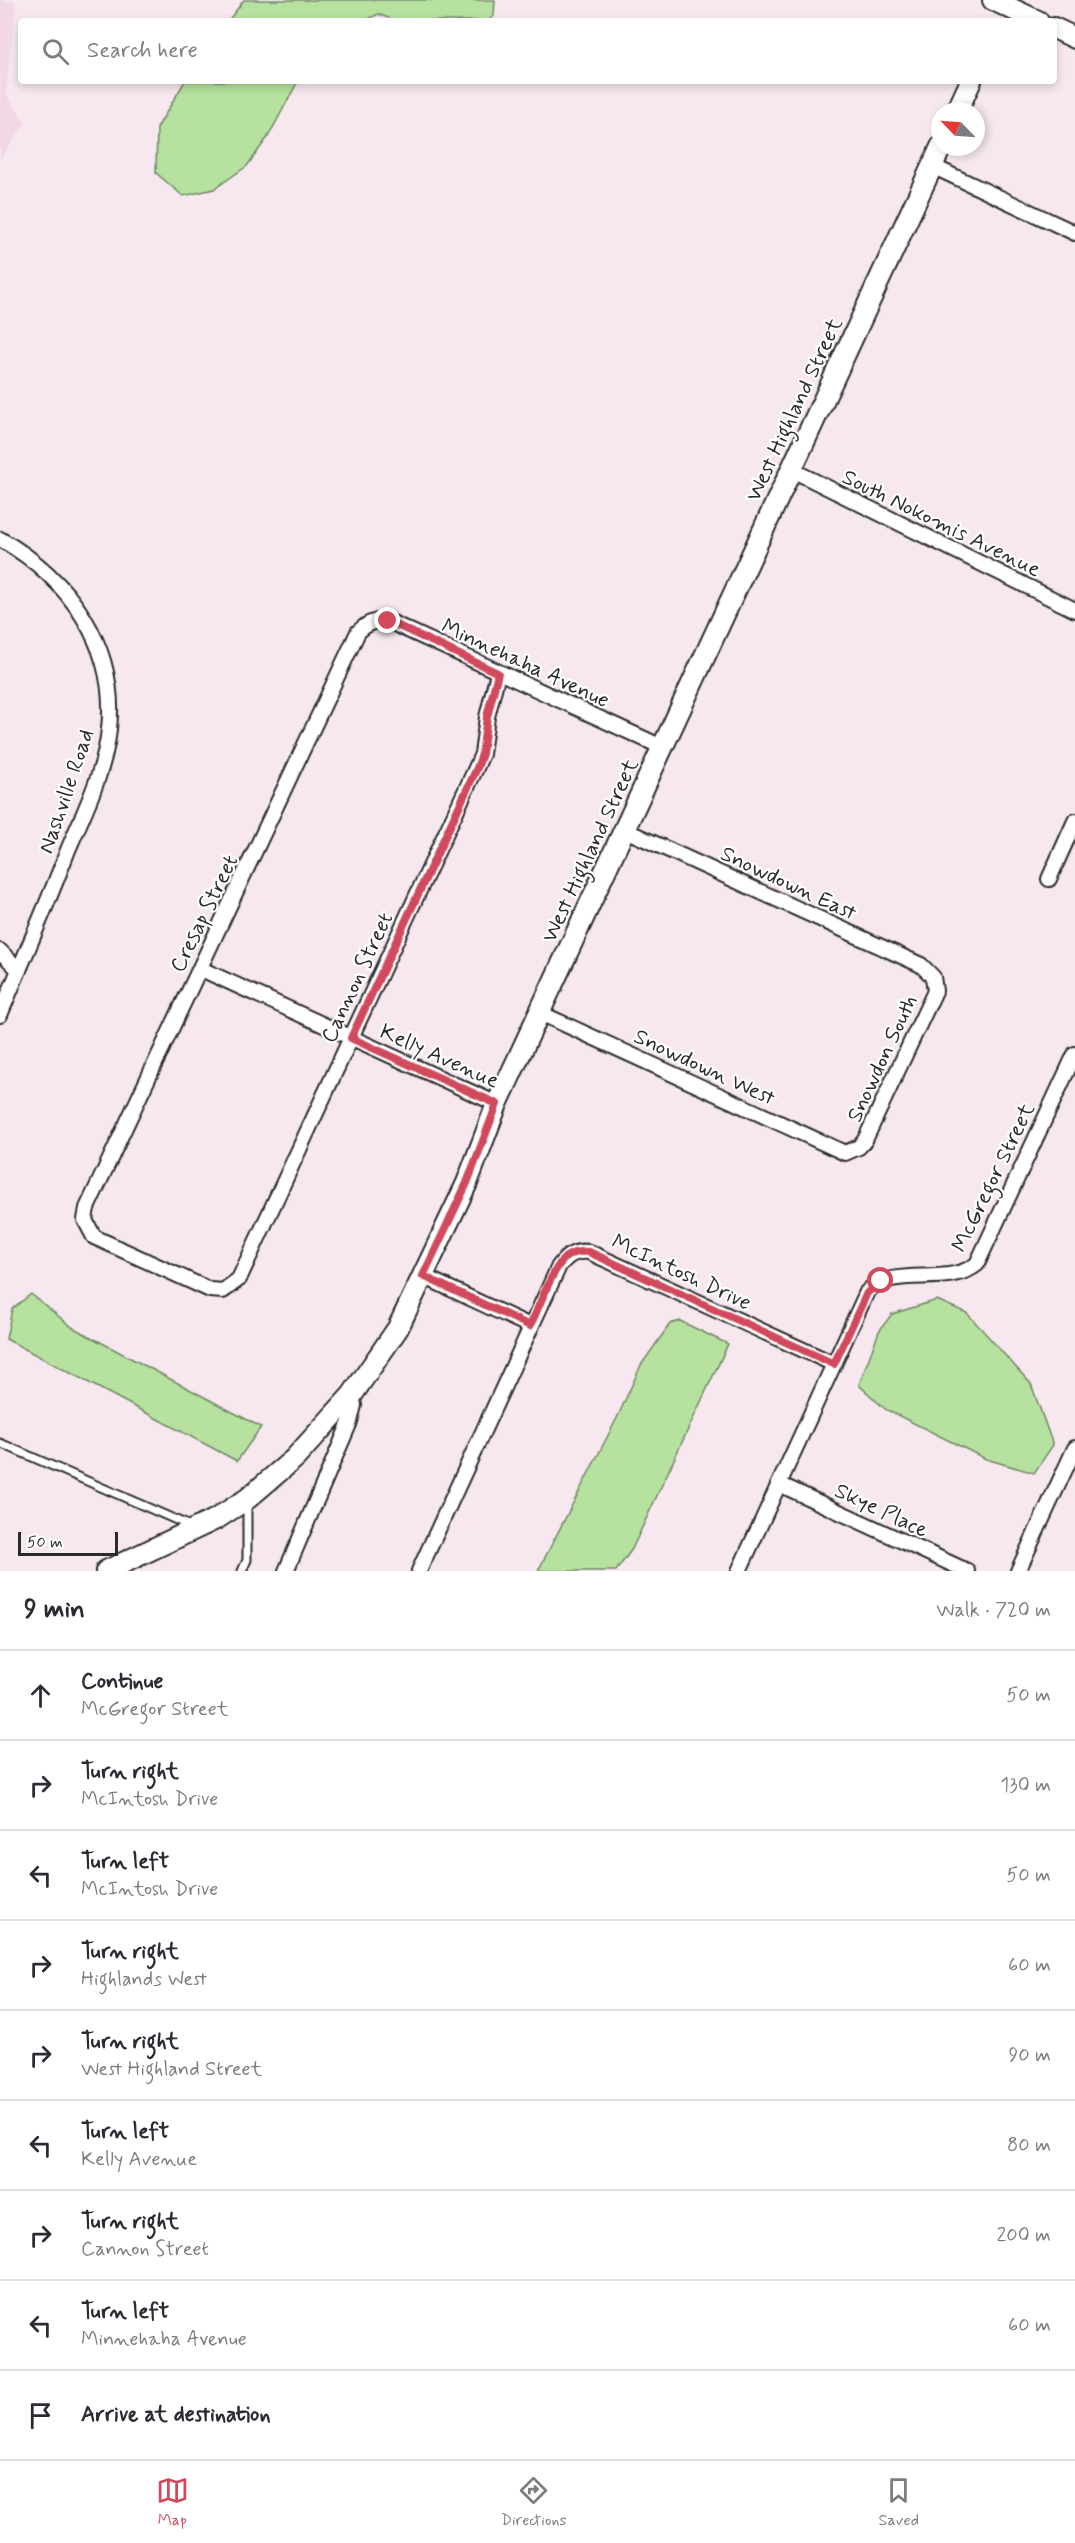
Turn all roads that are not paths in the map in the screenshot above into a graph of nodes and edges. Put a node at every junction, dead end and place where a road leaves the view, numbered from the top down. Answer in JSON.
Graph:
{"nodes":[{"id":1,"x":1002,"y":7,"type":"edge"},
{"id":2,"x":1030,"y":18,"type":"edge"},
{"id":3,"x":1057,"y":29,"type":"edge"},
{"id":4,"x":1075,"y":38,"type":"edge"},
{"id":5,"x":970,"y":84,"type":"edge"},
{"id":6,"x":961,"y":102,"type":"edge"},
{"id":7,"x":937,"y":156,"type":"edge"},
{"id":8,"x":932,"y":166,"type":"junction"},
{"id":9,"x":1075,"y":233,"type":"edge"},
{"id":10,"x":792,"y":470,"type":"junction"},
{"id":11,"x":0,"y":539,"type":"edge"},
{"id":12,"x":1075,"y":610,"type":"edge"},
{"id":13,"x":372,"y":622,"type":"joint"},
{"id":14,"x":498,"y":673,"type":"junction"},
{"id":15,"x":662,"y":747,"type":"junction"},
{"id":16,"x":1075,"y":822,"type":"edge"},
{"id":17,"x":625,"y":830,"type":"junction"},
{"id":18,"x":1049,"y":879,"type":"dead end"},
{"id":19,"x":0,"y":951,"type":"edge"},
{"id":20,"x":201,"y":969,"type":"junction"},
{"id":21,"x":19,"y":970,"type":"junction"},
{"id":22,"x":933,"y":977,"type":"joint"},
{"id":23,"x":540,"y":1013,"type":"junction"},
{"id":24,"x":0,"y":1015,"type":"edge"},
{"id":25,"x":351,"y":1038,"type":"junction"},
{"id":26,"x":1075,"y":1054,"type":"edge"},
{"id":27,"x":497,"y":1104,"type":"junction"},
{"id":28,"x":853,"y":1151,"type":"joint"},
{"id":29,"x":423,"y":1276,"type":"junction"},
{"id":30,"x":227,"y":1289,"type":"joint"},
{"id":31,"x":530,"y":1326,"type":"junction"},
{"id":32,"x":834,"y":1364,"type":"junction"},
{"id":33,"x":352,"y":1395,"type":"junction"},
{"id":34,"x":0,"y":1443,"type":"edge"},
{"id":35,"x":1075,"y":1448,"type":"edge"},
{"id":36,"x":779,"y":1484,"type":"junction"},
{"id":37,"x":247,"y":1499,"type":"junction"},
{"id":38,"x":196,"y":1529,"type":"junction"},
{"id":39,"x":106,"y":1571,"type":"edge"},
{"id":40,"x":242,"y":1571,"type":"edge"},
{"id":41,"x":286,"y":1571,"type":"edge"},
{"id":42,"x":419,"y":1571,"type":"edge"},
{"id":43,"x":739,"y":1571,"type":"edge"},
{"id":44,"x":967,"y":1571,"type":"edge"},
{"id":45,"x":1018,"y":1571,"type":"edge"}],
"edges":[{"from":1,"to":2,"type":"street"},
{"from":3,"to":4,"type":"street"},
{"from":5,"to":6,"type":"street"},
{"from":7,"to":8,"type":"street","name":"West Highland Street"},
{"from":8,"to":9,"type":"street"},
{"from":8,"to":10,"type":"street","name":"West Highland Street"},
{"from":10,"to":12,"type":"street","name":"South Nokomis Avenue"},
{"from":10,"to":15,"type":"street","name":"West Highland Street"},
{"from":11,"to":21,"type":"street","name":"Nashville Road"},
{"from":13,"to":14,"type":"street","name":"Minnehaha Avenue"},
{"from":13,"to":20,"type":"street","name":"Cresap Street"},
{"from":14,"to":15,"type":"street","name":"Minnehaha Avenue"},
{"from":14,"to":25,"type":"street","name":"Cannon Street"},
{"from":15,"to":17,"type":"street","name":"West Highland Street"},
{"from":16,"to":18,"type":"street"},
{"from":17,"to":22,"type":"street","name":"Snowdown East"},
{"from":17,"to":23,"type":"street","name":"West Highland Street"},
{"from":19,"to":21,"type":"street"},
{"from":20,"to":25,"type":"street","name":"Kelly Avenue"},
{"from":20,"to":30,"type":"street","name":"Cresap Street"},
{"from":21,"to":24,"type":"street","name":"Nashville Road"},
{"from":22,"to":28,"type":"street","name":"Snowdon South"},
{"from":23,"to":27,"type":"street","name":"West Highland Street"},
{"from":23,"to":28,"type":"street","name":"Snowdown West"},
{"from":25,"to":27,"type":"street","name":"Kelly Avenue"},
{"from":25,"to":30,"type":"street","name":"Cannon Street"},
{"from":26,"to":32,"type":"street","name":"McGregor Street"},
{"from":27,"to":29,"type":"street","name":"West Highland Street"},
{"from":29,"to":31,"type":"street"},
{"from":29,"to":33,"type":"street","name":"West Highland Street"},
{"from":31,"to":32,"type":"street","name":"McIntosh Drive"},
{"from":31,"to":42,"type":"street","name":"McIntosh Drive"},
{"from":32,"to":36,"type":"street","name":"McGregor Street"},
{"from":33,"to":37,"type":"street"},
{"from":33,"to":41,"type":"street","name":"West Highland Street"},
{"from":34,"to":38,"type":"lane"},
{"from":35,"to":45,"type":"street"},
{"from":36,"to":43,"type":"street","name":"McGregor Street"},
{"from":36,"to":44,"type":"street","name":"Skye Place"},
{"from":37,"to":38,"type":"street"},
{"from":37,"to":40,"type":"lane"},
{"from":38,"to":39,"type":"street"}]}
